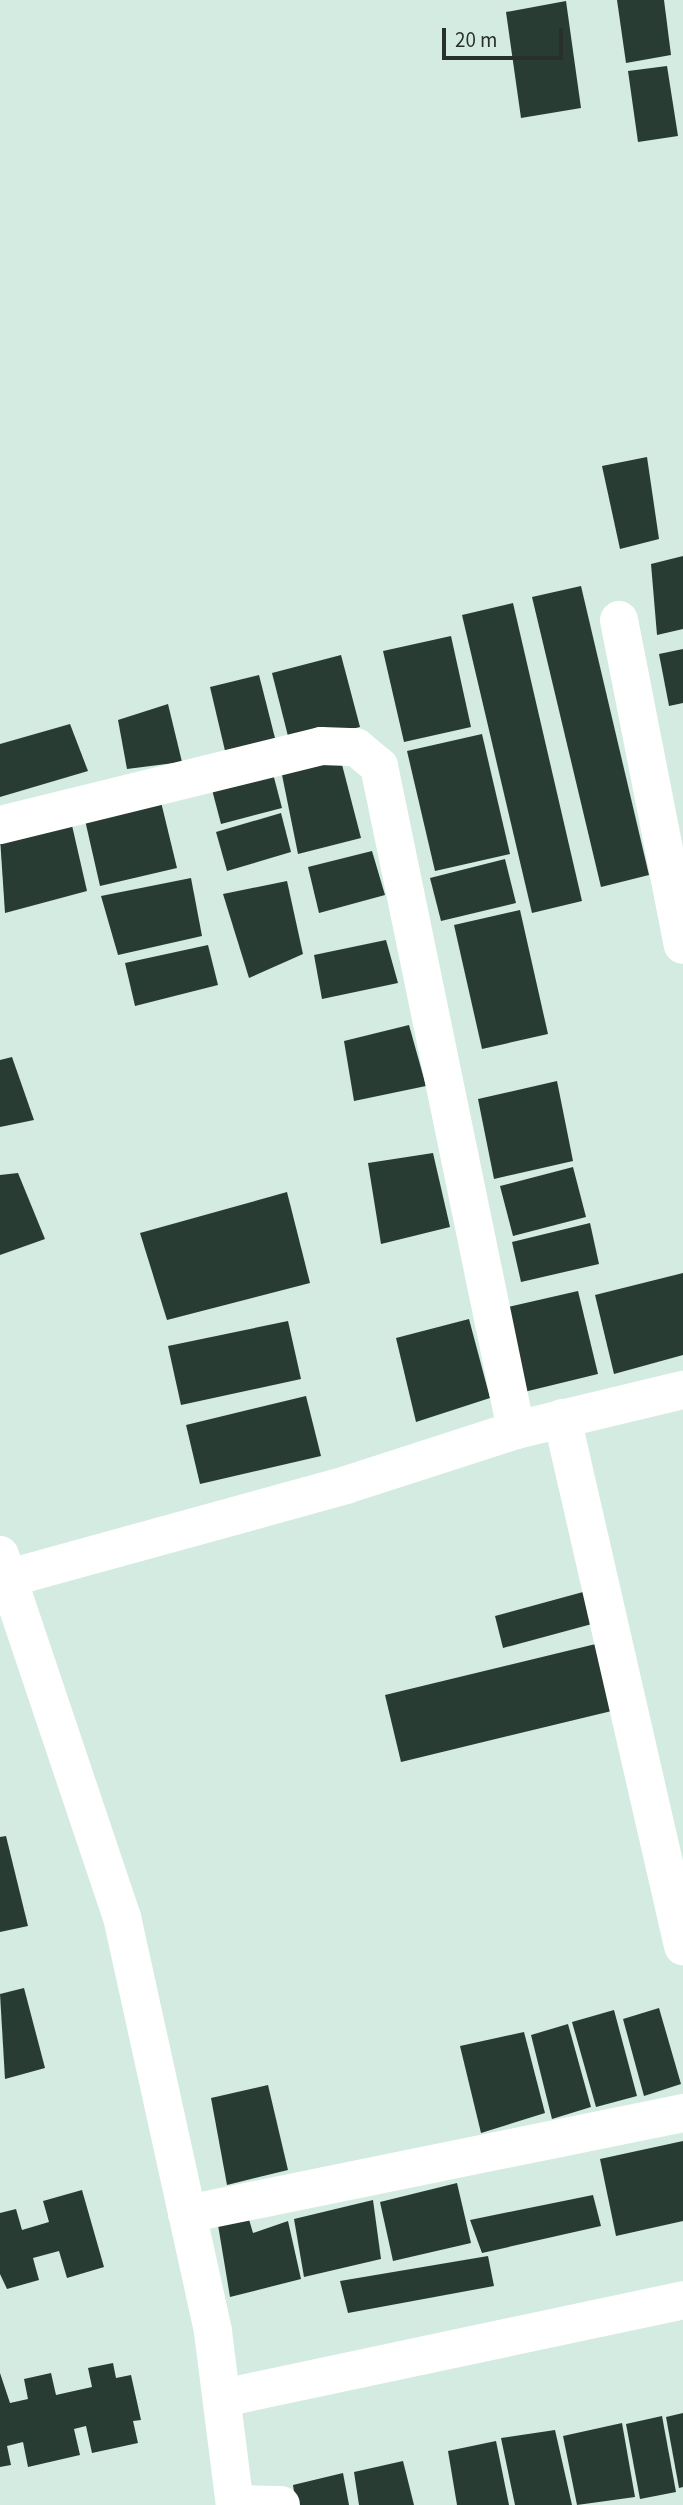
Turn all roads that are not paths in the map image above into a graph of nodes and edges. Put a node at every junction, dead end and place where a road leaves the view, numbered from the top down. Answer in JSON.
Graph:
{"nodes":[{"id":1,"x":619,"y":620,"type":"dead end"},
{"id":2,"x":0,"y":825,"type":"edge"},
{"id":3,"x":683,"y":945,"type":"edge"},
{"id":4,"x":683,"y":1390,"type":"edge"},
{"id":5,"x":562,"y":1418,"type":"junction"},
{"id":6,"x":516,"y":1430,"type":"junction"},
{"id":7,"x":4,"y":1566,"type":"edge"},
{"id":8,"x":683,"y":1946,"type":"edge"},
{"id":9,"x":683,"y":2113,"type":"edge"},
{"id":10,"x":187,"y":2214,"type":"junction"},
{"id":11,"x":683,"y":2300,"type":"edge"},
{"id":12,"x":223,"y":2398,"type":"junction"},
{"id":13,"x":235,"y":2505,"type":"edge"},
{"id":14,"x":281,"y":2505,"type":"edge"}],
"edges":[{"from":1,"to":3,"type":"street"},
{"from":2,"to":6,"type":"street"},
{"from":4,"to":5,"type":"street"},
{"from":5,"to":6,"type":"street"},
{"from":5,"to":8,"type":"street"},
{"from":6,"to":7,"type":"street"},
{"from":7,"to":10,"type":"street"},
{"from":9,"to":10,"type":"street"},
{"from":10,"to":12,"type":"street"},
{"from":11,"to":12,"type":"street"},
{"from":12,"to":13,"type":"street"},
{"from":13,"to":14,"type":"street"}]}
